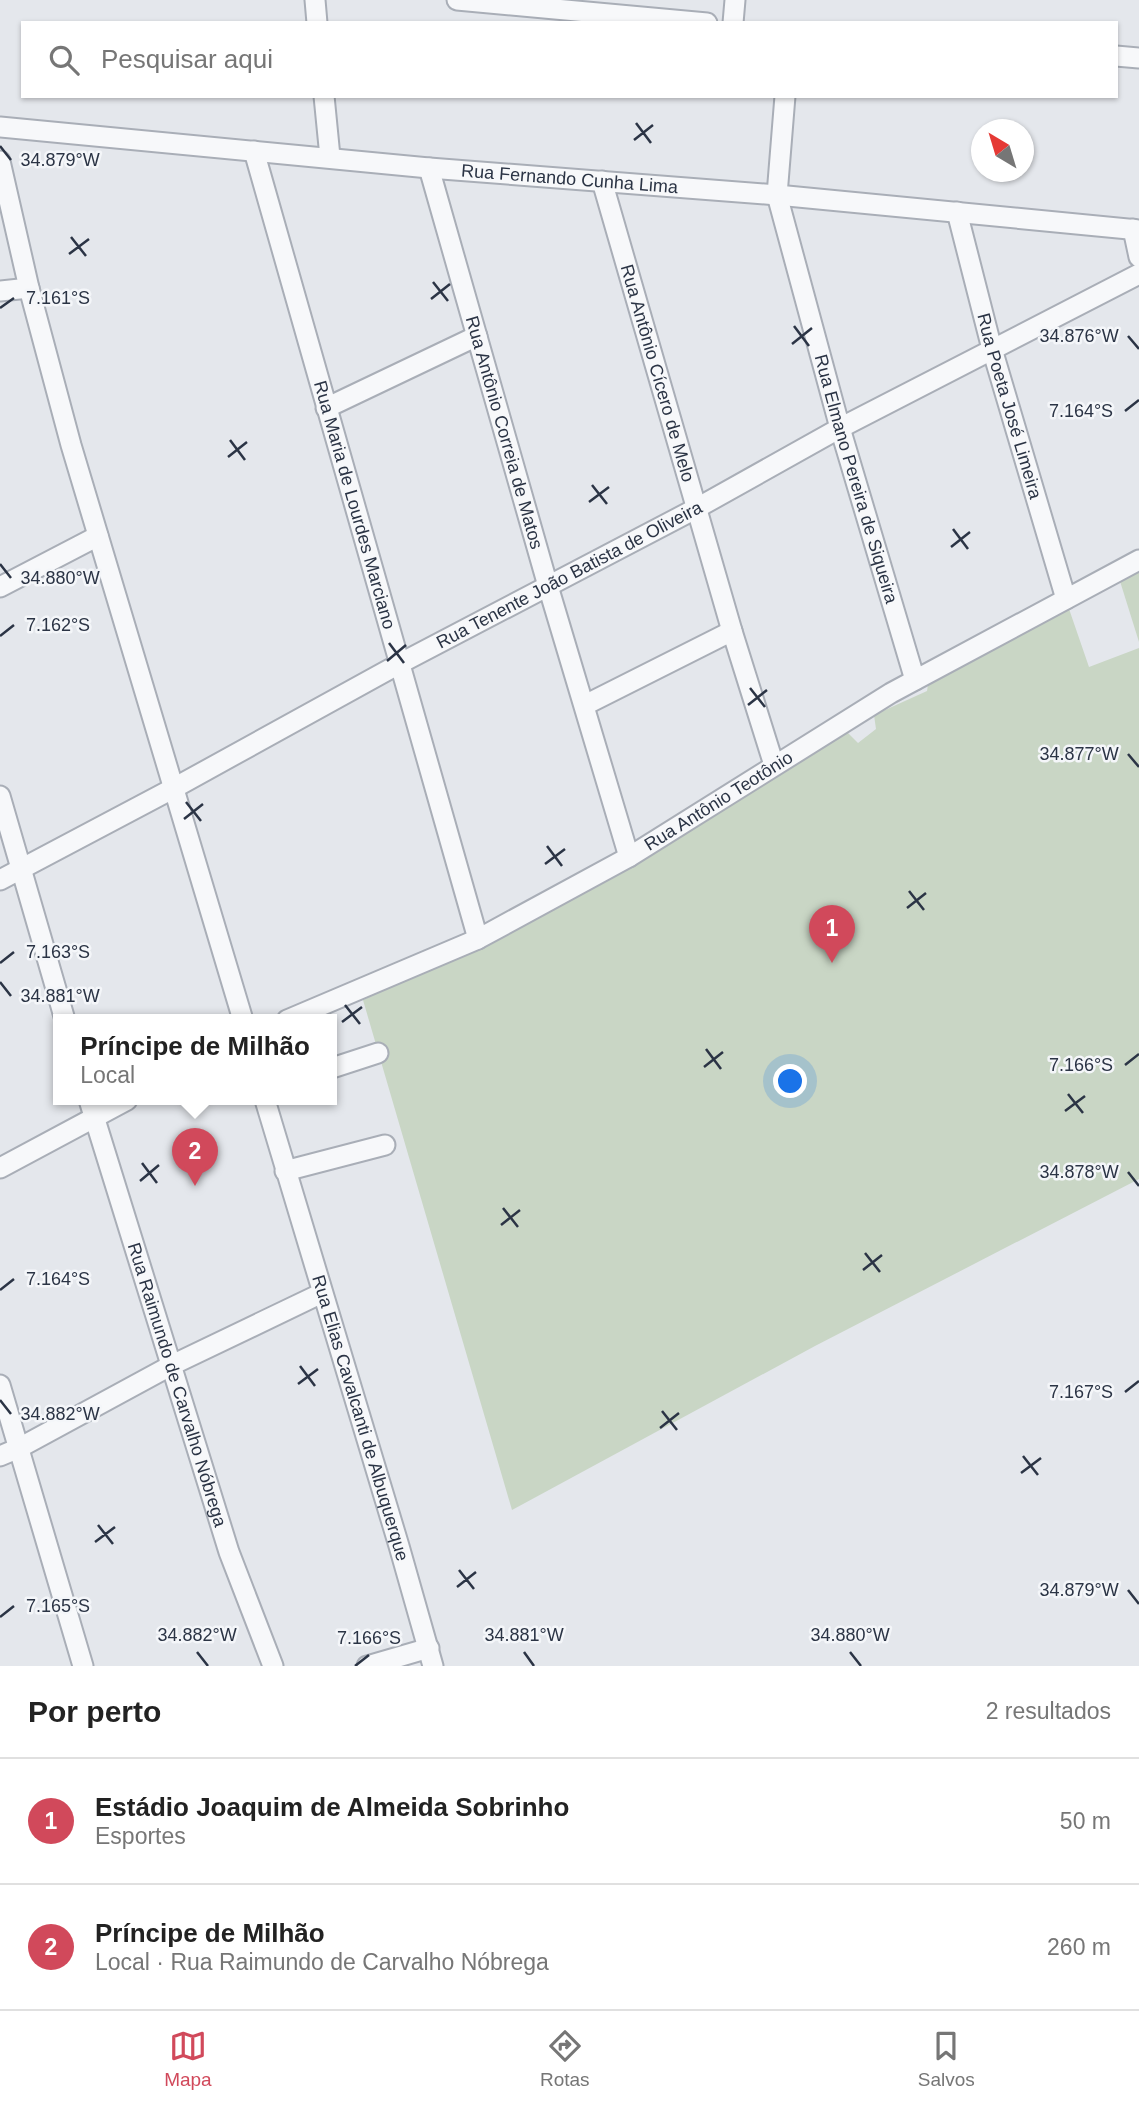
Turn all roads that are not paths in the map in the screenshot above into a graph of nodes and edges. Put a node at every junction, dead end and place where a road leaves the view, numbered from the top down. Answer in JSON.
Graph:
{"nodes":[{"id":1,"x":315,"y":0,"type":"edge"},
{"id":2,"x":457,"y":0,"type":"edge"},
{"id":3,"x":735,"y":0,"type":"edge"},
{"id":4,"x":317,"y":21,"type":"edge"},
{"id":5,"x":685,"y":21,"type":"edge"},
{"id":6,"x":733,"y":21,"type":"edge"},
{"id":7,"x":1118,"y":57,"type":"edge"},
{"id":8,"x":1139,"y":58,"type":"edge"},
{"id":9,"x":324,"y":98,"type":"edge"},
{"id":10,"x":785,"y":98,"type":"edge"},
{"id":11,"x":0,"y":127,"type":"edge"},
{"id":12,"x":254,"y":151,"type":"junction"},
{"id":13,"x":330,"y":157,"type":"junction"},
{"id":14,"x":0,"y":161,"type":"edge"},
{"id":15,"x":429,"y":168,"type":"junction"},
{"id":16,"x":603,"y":181,"type":"junction"},
{"id":17,"x":777,"y":195,"type":"junction"},
{"id":18,"x":957,"y":212,"type":"junction"},
{"id":19,"x":1136,"y":229,"type":"edge"},
{"id":20,"x":1139,"y":257,"type":"edge"},
{"id":21,"x":1139,"y":274,"type":"edge"},
{"id":22,"x":29,"y":288,"type":"junction"},
{"id":23,"x":0,"y":291,"type":"edge"},
{"id":24,"x":477,"y":335,"type":"junction"},
{"id":25,"x":992,"y":348,"type":"junction"},
{"id":26,"x":326,"y":408,"type":"junction"},
{"id":27,"x":840,"y":428,"type":"junction"},
{"id":28,"x":697,"y":508,"type":"junction"},
{"id":29,"x":98,"y":536,"type":"junction"},
{"id":30,"x":1139,"y":560,"type":"edge"},
{"id":31,"x":548,"y":586,"type":"junction"},
{"id":32,"x":0,"y":587,"type":"edge"},
{"id":33,"x":1066,"y":599,"type":"junction"},
{"id":34,"x":732,"y":631,"type":"junction"},
{"id":35,"x":399,"y":664,"type":"junction"},
{"id":36,"x":915,"y":680,"type":"junction"},
{"id":37,"x":584,"y":705,"type":"junction"},
{"id":38,"x":774,"y":765,"type":"junction"},
{"id":39,"x":174,"y":788,"type":"junction"},
{"id":40,"x":0,"y":796,"type":"edge"},
{"id":41,"x":629,"y":857,"type":"junction"},
{"id":42,"x":21,"y":869,"type":"junction"},
{"id":43,"x":0,"y":880,"type":"edge"},
{"id":44,"x":478,"y":939,"type":"junction"},
{"id":45,"x":63,"y":1014,"type":"edge"},
{"id":46,"x":241,"y":1014,"type":"edge"},
{"id":47,"x":301,"y":1014,"type":"edge"},
{"id":48,"x":378,"y":1053,"type":"dead end"},
{"id":49,"x":337,"y":1066,"type":"edge"},
{"id":50,"x":266,"y":1105,"type":"edge"},
{"id":51,"x":91,"y":1109,"type":"edge"},
{"id":52,"x":385,"y":1145,"type":"dead end"},
{"id":53,"x":0,"y":1168,"type":"edge"},
{"id":54,"x":285,"y":1171,"type":"junction"},
{"id":55,"x":322,"y":1293,"type":"junction"},
{"id":56,"x":172,"y":1365,"type":"junction"},
{"id":57,"x":0,"y":1385,"type":"edge"},
{"id":58,"x":19,"y":1448,"type":"junction"},
{"id":59,"x":0,"y":1456,"type":"edge"},
{"id":60,"x":431,"y":1657,"type":"edge"},
{"id":61,"x":83,"y":1666,"type":"edge"},
{"id":62,"x":273,"y":1666,"type":"edge"},
{"id":63,"x":367,"y":1666,"type":"edge"}],
"edges":[{"from":1,"to":4,"type":"street"},
{"from":2,"to":5,"type":"street"},
{"from":3,"to":6,"type":"street"},
{"from":7,"to":8,"type":"street"},
{"from":9,"to":13,"type":"street"},
{"from":10,"to":17,"type":"street","name":"Rua Elmano Pereira de Siqueira"},
{"from":11,"to":12,"type":"street","name":"Rua Fernando Cunha Lima"},
{"from":12,"to":13,"type":"street","name":"Rua Fernando Cunha Lima"},
{"from":12,"to":26,"type":"street","name":"Rua Maria de Lourdes Marciano"},
{"from":13,"to":15,"type":"street","name":"Rua Fernando Cunha Lima"},
{"from":14,"to":22,"type":"street"},
{"from":15,"to":16,"type":"street","name":"Rua Fernando Cunha Lima"},
{"from":15,"to":24,"type":"street","name":"Rua Antônio Correia de Matos"},
{"from":16,"to":17,"type":"street","name":"Rua Fernando Cunha Lima"},
{"from":16,"to":28,"type":"street","name":"Rua Antônio Cícero de Melo"},
{"from":17,"to":18,"type":"street","name":"Rua Fernando Cunha Lima"},
{"from":17,"to":27,"type":"street","name":"Rua Elmano Pereira de Siqueira"},
{"from":18,"to":19,"type":"street","name":"Rua Fernando Cunha Lima"},
{"from":18,"to":25,"type":"street","name":"Rua Poeta José Limeira"},
{"from":19,"to":20,"type":"street"},
{"from":21,"to":25,"type":"street","name":"Rua Tenente João Batista de Oliveira"},
{"from":22,"to":23,"type":"street"},
{"from":22,"to":29,"type":"street"},
{"from":24,"to":26,"type":"street"},
{"from":24,"to":31,"type":"street","name":"Rua Antônio Correia de Matos"},
{"from":25,"to":27,"type":"street","name":"Rua Tenente João Batista de Oliveira"},
{"from":25,"to":33,"type":"street","name":"Rua Poeta José Limeira"},
{"from":26,"to":35,"type":"street","name":"Rua Maria de Lourdes Marciano"},
{"from":27,"to":28,"type":"street","name":"Rua Tenente João Batista de Oliveira"},
{"from":27,"to":36,"type":"street","name":"Rua Elmano Pereira de Siqueira"},
{"from":28,"to":31,"type":"street","name":"Rua Tenente João Batista de Oliveira"},
{"from":28,"to":34,"type":"street","name":"Rua Antônio Cícero de Melo"},
{"from":29,"to":32,"type":"street"},
{"from":29,"to":39,"type":"street"},
{"from":30,"to":33,"type":"street","name":"Rua Antônio Teotônio"},
{"from":31,"to":35,"type":"street","name":"Rua Tenente João Batista de Oliveira"},
{"from":31,"to":37,"type":"street","name":"Rua Antônio Correia de Matos"},
{"from":33,"to":36,"type":"street","name":"Rua Antônio Teotônio"},
{"from":34,"to":37,"type":"street"},
{"from":34,"to":38,"type":"street","name":"Rua Antônio Cícero de Melo"},
{"from":35,"to":39,"type":"street","name":"Rua Tenente João Batista de Oliveira"},
{"from":35,"to":44,"type":"street","name":"Rua Maria de Lourdes Marciano"},
{"from":36,"to":38,"type":"street","name":"Rua Antônio Teotônio"},
{"from":37,"to":41,"type":"street","name":"Rua Antônio Correia de Matos"},
{"from":38,"to":41,"type":"street","name":"Rua Antônio Teotônio"},
{"from":39,"to":42,"type":"street","name":"Rua Tenente João Batista de Oliveira"},
{"from":39,"to":46,"type":"street"},
{"from":40,"to":42,"type":"street"},
{"from":41,"to":44,"type":"street","name":"Rua Antônio Teotônio"},
{"from":42,"to":43,"type":"street","name":"Rua Tenente João Batista de Oliveira"},
{"from":42,"to":45,"type":"street"},
{"from":44,"to":47,"type":"street","name":"Rua Antônio Teotônio"},
{"from":48,"to":49,"type":"street"},
{"from":50,"to":54,"type":"street","name":"Rua Elias Cavalcanti de Albuquerque"},
{"from":51,"to":53,"type":"street"},
{"from":51,"to":56,"type":"street","name":"Rua Raimundo de Carvalho Nóbrega"},
{"from":52,"to":54,"type":"street"},
{"from":54,"to":55,"type":"street","name":"Rua Elias Cavalcanti de Albuquerque"},
{"from":55,"to":56,"type":"street"},
{"from":55,"to":60,"type":"street","name":"Rua Elias Cavalcanti de Albuquerque"},
{"from":56,"to":58,"type":"street"},
{"from":56,"to":62,"type":"street","name":"Rua Raimundo de Carvalho Nóbrega"},
{"from":57,"to":58,"type":"street"},
{"from":58,"to":59,"type":"street"},
{"from":58,"to":61,"type":"street"},
{"from":60,"to":63,"type":"street"}]}
